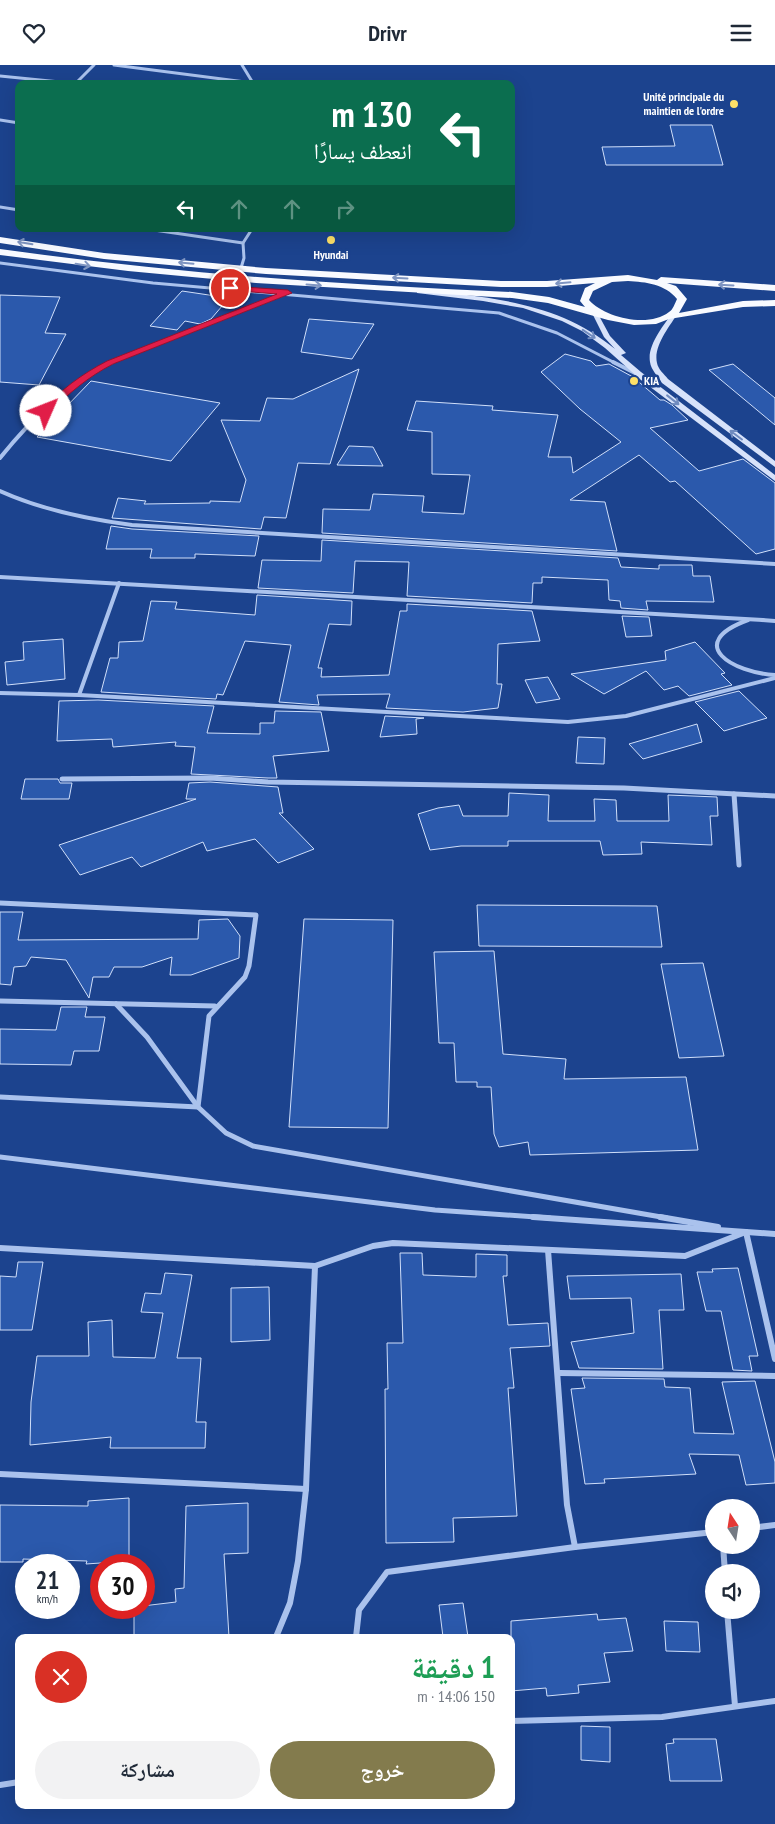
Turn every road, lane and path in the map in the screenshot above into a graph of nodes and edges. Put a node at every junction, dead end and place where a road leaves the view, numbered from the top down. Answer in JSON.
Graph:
{"nodes":[{"id":1,"x":94,"y":65,"type":"edge"},
{"id":2,"x":114,"y":65,"type":"edge"},
{"id":3,"x":242,"y":65,"type":"edge"},
{"id":4,"x":0,"y":76,"type":"edge"},
{"id":5,"x":43,"y":80,"type":"edge"},
{"id":6,"x":79,"y":80,"type":"edge"},
{"id":7,"x":230,"y":80,"type":"edge"},
{"id":8,"x":251,"y":80,"type":"edge"},
{"id":9,"x":0,"y":120,"type":"edge"},
{"id":10,"x":15,"y":122,"type":"edge"},
{"id":11,"x":0,"y":207,"type":"edge"},
{"id":12,"x":15,"y":209,"type":"edge"},
{"id":13,"x":168,"y":232,"type":"edge"},
{"id":14,"x":250,"y":232,"type":"edge"},
{"id":15,"x":0,"y":240,"type":"edge"},
{"id":16,"x":243,"y":243,"type":"junction"},
{"id":17,"x":0,"y":252,"type":"edge"},
{"id":18,"x":0,"y":263,"type":"edge"},
{"id":19,"x":242,"y":268,"type":"junction"},
{"id":20,"x":611,"y":279,"type":"junction"},
{"id":21,"x":645,"y":279,"type":"junction"},
{"id":22,"x":775,"y":288,"type":"edge"},
{"id":23,"x":408,"y":291,"type":"junction"},
{"id":24,"x":288,"y":293,"type":"junction"},
{"id":25,"x":775,"y":303,"type":"edge"},
{"id":26,"x":595,"y":313,"type":"junction"},
{"id":27,"x":670,"y":316,"type":"junction"},
{"id":28,"x":644,"y":378,"type":"junction"},
{"id":29,"x":0,"y":458,"type":"edge"},
{"id":30,"x":775,"y":465,"type":"edge"},
{"id":31,"x":775,"y":479,"type":"edge"},
{"id":32,"x":0,"y":491,"type":"edge"},
{"id":33,"x":775,"y":564,"type":"edge"},
{"id":34,"x":0,"y":577,"type":"edge"},
{"id":35,"x":119,"y":583,"type":"junction"},
{"id":36,"x":763,"y":620,"type":"junction"},
{"id":37,"x":775,"y":621,"type":"edge"},
{"id":38,"x":775,"y":677,"type":"edge"},
{"id":39,"x":0,"y":693,"type":"edge"},
{"id":40,"x":79,"y":695,"type":"junction"},
{"id":41,"x":62,"y":779,"type":"dead end"},
{"id":42,"x":734,"y":794,"type":"junction"},
{"id":43,"x":775,"y":796,"type":"edge"},
{"id":44,"x":739,"y":865,"type":"dead end"},
{"id":45,"x":0,"y":903,"type":"edge"},
{"id":46,"x":0,"y":1001,"type":"edge"},
{"id":47,"x":116,"y":1004,"type":"junction"},
{"id":48,"x":216,"y":1006,"type":"junction"},
{"id":49,"x":0,"y":1097,"type":"edge"},
{"id":50,"x":198,"y":1107,"type":"junction"},
{"id":51,"x":0,"y":1157,"type":"edge"},
{"id":52,"x":746,"y":1232,"type":"junction"},
{"id":53,"x":775,"y":1233,"type":"edge"},
{"id":54,"x":0,"y":1248,"type":"edge"},
{"id":55,"x":548,"y":1250,"type":"junction"},
{"id":56,"x":315,"y":1266,"type":"junction"},
{"id":57,"x":775,"y":1359,"type":"edge"},
{"id":58,"x":559,"y":1373,"type":"junction"},
{"id":59,"x":775,"y":1376,"type":"edge"},
{"id":60,"x":0,"y":1474,"type":"edge"},
{"id":61,"x":306,"y":1489,"type":"junction"},
{"id":62,"x":775,"y":1525,"type":"edge"},
{"id":63,"x":760,"y":1527,"type":"edge"},
{"id":64,"x":705,"y":1533,"type":"edge"},
{"id":65,"x":575,"y":1547,"type":"junction"},
{"id":66,"x":729,"y":1619,"type":"edge"},
{"id":67,"x":277,"y":1634,"type":"edge"},
{"id":68,"x":356,"y":1634,"type":"edge"},
{"id":69,"x":775,"y":1701,"type":"edge"},
{"id":70,"x":735,"y":1706,"type":"junction"},
{"id":71,"x":515,"y":1721,"type":"edge"},
{"id":72,"x":15,"y":1783,"type":"edge"},
{"id":73,"x":0,"y":1785,"type":"edge"}],
"edges":[{"from":1,"to":6,"type":"street"},
{"from":2,"to":7,"type":"street"},
{"from":3,"to":8,"type":"street"},
{"from":4,"to":5,"type":"street"},
{"from":9,"to":10,"type":"street"},
{"from":11,"to":12,"type":"street"},
{"from":13,"to":16,"type":"street"},
{"from":14,"to":16,"type":"street"},
{"from":19,"to":15,"type":"highway","one_way":true},
{"from":16,"to":19,"type":"street"},
{"from":17,"to":23,"type":"highway","one_way":true},
{"from":18,"to":24,"type":"street"},
{"from":20,"to":19,"type":"highway","one_way":true},
{"from":20,"to":21,"type":"highway"},
{"from":20,"to":26,"type":"highway"},
{"from":22,"to":21,"type":"highway","one_way":true},
{"from":21,"to":27,"type":"highway"},
{"from":23,"to":26,"type":"highway"},
{"from":23,"to":28,"type":"main road","one_way":true},
{"from":24,"to":28,"type":"street"},
{"from":24,"to":29,"type":"street"},
{"from":25,"to":27,"type":"highway"},
{"from":26,"to":27,"type":"highway"},
{"from":26,"to":28,"type":"main road"},
{"from":30,"to":27,"type":"main road","one_way":true},
{"from":28,"to":31,"type":"main road","one_way":true},
{"from":32,"to":33,"type":"street"},
{"from":34,"to":35,"type":"street"},
{"from":35,"to":36,"type":"street"},
{"from":35,"to":40,"type":"street"},
{"from":36,"to":37,"type":"street"},
{"from":36,"to":38,"type":"street"},
{"from":38,"to":40,"type":"street"},
{"from":39,"to":40,"type":"street"},
{"from":41,"to":42,"type":"street"},
{"from":42,"to":43,"type":"street"},
{"from":42,"to":44,"type":"street"},
{"from":45,"to":48,"type":"street"},
{"from":46,"to":47,"type":"street"},
{"from":47,"to":48,"type":"street"},
{"from":47,"to":50,"type":"street"},
{"from":48,"to":50,"type":"street"},
{"from":49,"to":50,"type":"street"},
{"from":50,"to":52,"type":"street"},
{"from":51,"to":52,"type":"street"},
{"from":52,"to":53,"type":"street"},
{"from":52,"to":55,"type":"street"},
{"from":52,"to":57,"type":"street"},
{"from":54,"to":56,"type":"street"},
{"from":55,"to":56,"type":"street"},
{"from":55,"to":58,"type":"street"},
{"from":56,"to":61,"type":"street"},
{"from":58,"to":59,"type":"street"},
{"from":58,"to":65,"type":"street"},
{"from":60,"to":61,"type":"street"},
{"from":61,"to":67,"type":"street"},
{"from":62,"to":63,"type":"street"},
{"from":64,"to":65,"type":"street"},
{"from":65,"to":68,"type":"street"},
{"from":66,"to":70,"type":"street"},
{"from":69,"to":70,"type":"street"},
{"from":70,"to":71,"type":"street"},
{"from":72,"to":73,"type":"street"}]}
